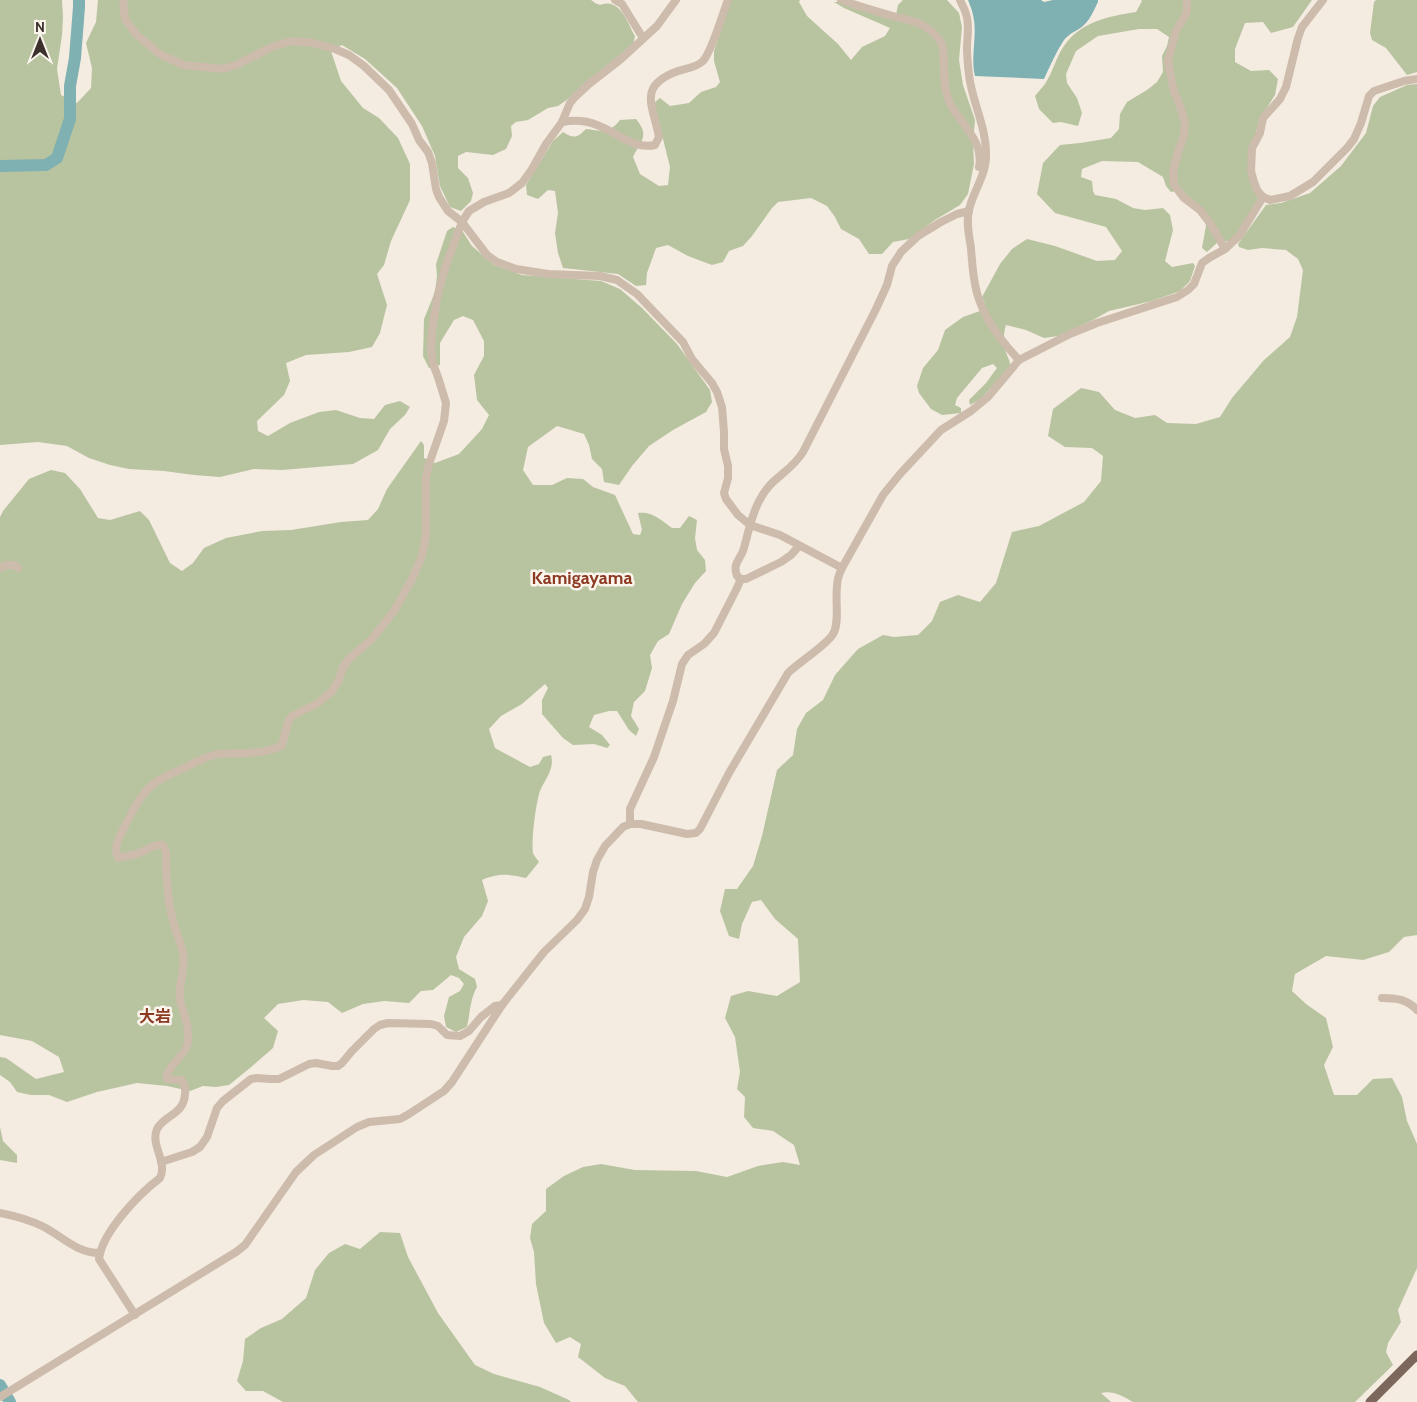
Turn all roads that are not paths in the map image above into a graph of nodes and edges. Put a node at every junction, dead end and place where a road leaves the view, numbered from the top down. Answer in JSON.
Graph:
{"nodes":[{"id":1,"x":123,"y":0,"type":"edge"},
{"id":2,"x":615,"y":0,"type":"edge"},
{"id":3,"x":676,"y":0,"type":"edge"},
{"id":4,"x":728,"y":0,"type":"edge"},
{"id":5,"x":841,"y":0,"type":"edge"},
{"id":6,"x":960,"y":0,"type":"edge"},
{"id":7,"x":1187,"y":0,"type":"edge"},
{"id":8,"x":1322,"y":0,"type":"edge"},
{"id":9,"x":643,"y":38,"type":"junction"},
{"id":10,"x":1417,"y":78,"type":"edge"},
{"id":11,"x":562,"y":122,"type":"junction"},
{"id":12,"x":977,"y":189,"type":"junction"},
{"id":13,"x":1264,"y":197,"type":"junction"},
{"id":14,"x":969,"y":211,"type":"junction"},
{"id":15,"x":462,"y":222,"type":"junction"},
{"id":16,"x":1225,"y":249,"type":"junction"},
{"id":17,"x":1020,"y":360,"type":"junction"},
{"id":18,"x":750,"y":525,"type":"junction"},
{"id":19,"x":799,"y":546,"type":"junction"},
{"id":20,"x":0,"y":568,"type":"edge"},
{"id":21,"x":18,"y":568,"type":"dead end"},
{"id":22,"x":842,"y":568,"type":"junction"},
{"id":23,"x":741,"y":579,"type":"junction"},
{"id":24,"x":630,"y":824,"type":"junction"},
{"id":25,"x":1382,"y":998,"type":"dead end"},
{"id":26,"x":502,"y":1005,"type":"junction"},
{"id":27,"x":1417,"y":1010,"type":"edge"},
{"id":28,"x":161,"y":1162,"type":"junction"},
{"id":29,"x":0,"y":1213,"type":"edge"},
{"id":30,"x":100,"y":1254,"type":"junction"},
{"id":31,"x":135,"y":1315,"type":"junction"},
{"id":32,"x":1417,"y":1355,"type":"edge"},
{"id":33,"x":0,"y":1397,"type":"edge"},
{"id":34,"x":1370,"y":1402,"type":"edge"}],
"edges":[{"from":1,"to":15,"type":"street"},
{"from":2,"to":9,"type":"street"},
{"from":3,"to":9,"type":"street"},
{"from":4,"to":11,"type":"street"},
{"from":5,"to":12,"type":"street"},
{"from":6,"to":12,"type":"street"},
{"from":7,"to":16,"type":"street"},
{"from":8,"to":13,"type":"street"},
{"from":9,"to":11,"type":"street"},
{"from":10,"to":13,"type":"street"},
{"from":11,"to":15,"type":"street"},
{"from":12,"to":14,"type":"street"},
{"from":13,"to":16,"type":"street"},
{"from":14,"to":17,"type":"street"},
{"from":14,"to":18,"type":"street"},
{"from":15,"to":18,"type":"street"},
{"from":15,"to":28,"type":"street"},
{"from":16,"to":17,"type":"street"},
{"from":17,"to":22,"type":"street"},
{"from":18,"to":19,"type":"street"},
{"from":18,"to":23,"type":"street"},
{"from":19,"to":22,"type":"street"},
{"from":19,"to":23,"type":"street"},
{"from":20,"to":21,"type":"street"},
{"from":22,"to":24,"type":"street"},
{"from":23,"to":24,"type":"street"},
{"from":24,"to":26,"type":"street"},
{"from":25,"to":27,"type":"street"},
{"from":26,"to":28,"type":"street"},
{"from":26,"to":31,"type":"street"},
{"from":28,"to":30,"type":"street"},
{"from":29,"to":30,"type":"street"},
{"from":30,"to":31,"type":"street"},
{"from":31,"to":33,"type":"street"},
{"from":32,"to":34,"type":"main road"}]}
